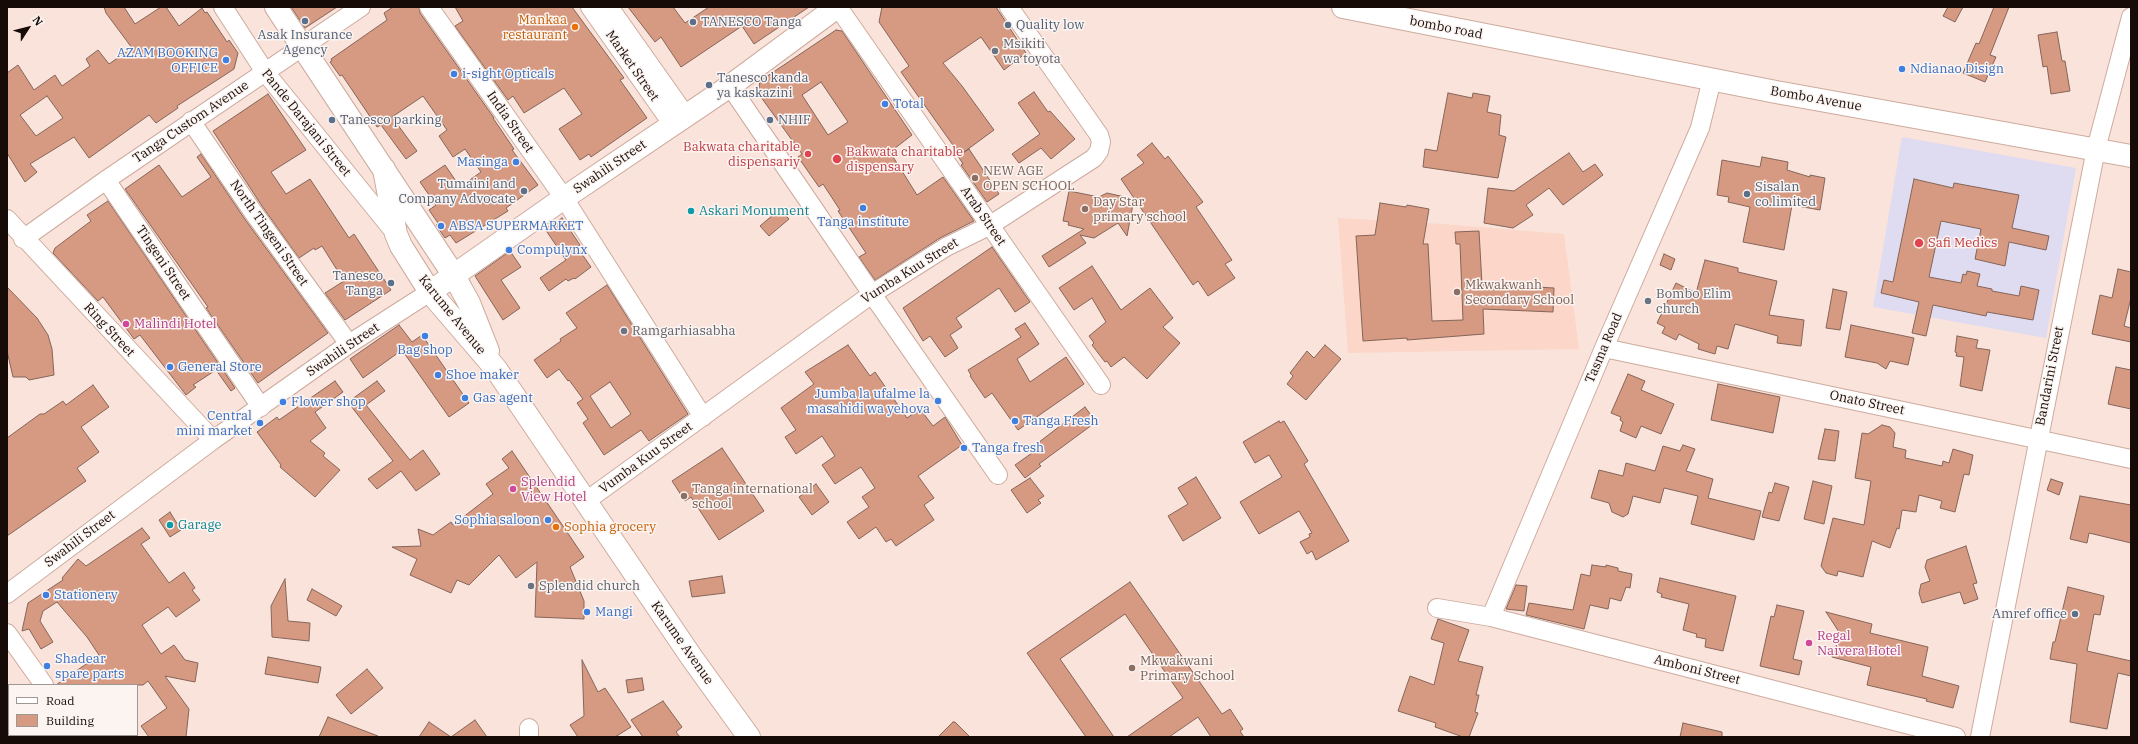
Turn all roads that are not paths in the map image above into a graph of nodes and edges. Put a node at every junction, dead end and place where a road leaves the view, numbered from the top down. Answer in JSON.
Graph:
{"nodes":[{"id":1,"x":223,"y":7,"type":"edge"},
{"id":2,"x":276,"y":7,"type":"edge"},
{"id":3,"x":360,"y":7,"type":"edge"},
{"id":4,"x":429,"y":7,"type":"edge"},
{"id":5,"x":590,"y":7,"type":"edge"},
{"id":6,"x":609,"y":7,"type":"edge"},
{"id":7,"x":838,"y":7,"type":"edge"},
{"id":8,"x":1009,"y":7,"type":"edge"},
{"id":9,"x":1342,"y":7,"type":"edge"},
{"id":10,"x":2131,"y":17,"type":"edge"},
{"id":11,"x":1502,"y":39,"type":"joint"},
{"id":12,"x":303,"y":46,"type":"junction"},
{"id":13,"x":265,"y":72,"type":"junction"},
{"id":14,"x":1712,"y":78,"type":"junction"},
{"id":15,"x":730,"y":86,"type":"junction"},
{"id":16,"x":680,"y":120,"type":"junction"},
{"id":17,"x":191,"y":121,"type":"junction"},
{"id":18,"x":2096,"y":149,"type":"junction"},
{"id":19,"x":2131,"y":156,"type":"edge"},
{"id":20,"x":384,"y":169,"type":"junction"},
{"id":21,"x":106,"y":180,"type":"junction"},
{"id":22,"x":564,"y":198,"type":"junction"},
{"id":23,"x":7,"y":220,"type":"edge"},
{"id":24,"x":989,"y":226,"type":"junction"},
{"id":25,"x":396,"y":234,"type":"junction"},
{"id":26,"x":23,"y":239,"type":"junction"},
{"id":27,"x":453,"y":274,"type":"junction"},
{"id":28,"x":430,"y":292,"type":"junction"},
{"id":29,"x":872,"y":294,"type":"junction"},
{"id":30,"x":349,"y":344,"type":"junction"},
{"id":31,"x":1604,"y":348,"type":"junction"},
{"id":32,"x":496,"y":369,"type":"junction"},
{"id":33,"x":1101,"y":385,"type":"dead end"},
{"id":34,"x":261,"y":407,"type":"junction"},
{"id":35,"x":704,"y":417,"type":"junction"},
{"id":36,"x":2037,"y":438,"type":"junction"},
{"id":37,"x":213,"y":440,"type":"junction"},
{"id":38,"x":2131,"y":459,"type":"edge"},
{"id":39,"x":998,"y":475,"type":"dead end"},
{"id":40,"x":586,"y":501,"type":"junction"},
{"id":41,"x":7,"y":594,"type":"edge"},
{"id":42,"x":1437,"y":608,"type":"dead end"},
{"id":43,"x":1491,"y":617,"type":"junction"},
{"id":44,"x":7,"y":633,"type":"edge"},
{"id":45,"x":43,"y":684,"type":"edge"},
{"id":46,"x":749,"y":737,"type":"edge"},
{"id":47,"x":1956,"y":737,"type":"edge"},
{"id":48,"x":1980,"y":737,"type":"edge"}],
"edges":[{"from":1,"to":13,"type":"street","name":"Pande Darajani Street"},
{"from":2,"to":12,"type":"street","name":"Karume Avenue"},
{"from":3,"to":12,"type":"street","name":"Tanga Custom Avenue"},
{"from":4,"to":22,"type":"street","name":"India Street"},
{"from":5,"to":16,"type":"street","name":"Market Street"},
{"from":6,"to":16,"type":"street","name":"Market Street"},
{"from":7,"to":15,"type":"street","name":"Swahili Street"},
{"from":7,"to":24,"type":"street","name":"Arab Street"},
{"from":8,"to":24,"type":"street","name":"Vumba Kuu Street"},
{"from":9,"to":11,"type":"street","name":"bombo road"},
{"from":10,"to":18,"type":"street","name":"Bandarini Street"},
{"from":11,"to":14,"type":"street","name":"Bombo Avenue"},
{"from":12,"to":13,"type":"street","name":"Tanga Custom Avenue"},
{"from":12,"to":20,"type":"street","name":"Karume Avenue"},
{"from":13,"to":17,"type":"street","name":"Tanga Custom Avenue"},
{"from":13,"to":25,"type":"street","name":"Pande Darajani Street"},
{"from":14,"to":18,"type":"street","name":"Bombo Avenue"},
{"from":14,"to":31,"type":"street","name":"Tasma Road"},
{"from":15,"to":16,"type":"street","name":"Swahili Street"},
{"from":15,"to":29,"type":"street"},
{"from":16,"to":22,"type":"street","name":"Swahili Street"},
{"from":17,"to":21,"type":"street","name":"Tanga Custom Avenue"},
{"from":17,"to":30,"type":"street","name":"North Tingeni Street"},
{"from":18,"to":19,"type":"street","name":"Bombo Avenue"},
{"from":18,"to":36,"type":"street","name":"Bandarini Street"},
{"from":20,"to":25,"type":"street","name":"Karume Avenue"},
{"from":20,"to":27,"type":"street","name":"Karume Avenue"},
{"from":21,"to":26,"type":"street","name":"Tanga Custom Avenue"},
{"from":21,"to":34,"type":"street","name":"Tingeni Street"},
{"from":22,"to":27,"type":"street","name":"Swahili Street"},
{"from":22,"to":35,"type":"street","name":"India Street"},
{"from":23,"to":26,"type":"street","name":"Ring Street"},
{"from":24,"to":29,"type":"street","name":"Vumba Kuu Street"},
{"from":24,"to":33,"type":"street","name":"Arab Street"},
{"from":25,"to":28,"type":"street","name":"Karume Avenue"},
{"from":26,"to":37,"type":"street","name":"Ring Street"},
{"from":27,"to":28,"type":"street","name":"Swahili Street"},
{"from":27,"to":32,"type":"street","name":"Karume Avenue"},
{"from":28,"to":30,"type":"street","name":"Swahili Street"},
{"from":28,"to":32,"type":"street","name":"Karume Avenue"},
{"from":29,"to":35,"type":"street","name":"Vumba Kuu Street"},
{"from":29,"to":39,"type":"street"},
{"from":30,"to":34,"type":"street","name":"Swahili Street"},
{"from":31,"to":36,"type":"street","name":"Onato Street"},
{"from":31,"to":43,"type":"street","name":"Tasma Road"},
{"from":32,"to":40,"type":"street","name":"Karume Avenue"},
{"from":34,"to":37,"type":"street","name":"Swahili Street"},
{"from":35,"to":40,"type":"street","name":"Vumba Kuu Street"},
{"from":36,"to":38,"type":"street","name":"Onato Street"},
{"from":36,"to":48,"type":"street","name":"Bandarini Street"},
{"from":37,"to":41,"type":"street","name":"Swahili Street"},
{"from":40,"to":46,"type":"street","name":"Karume Avenue"},
{"from":42,"to":43,"type":"street","name":"Amboni Street"},
{"from":43,"to":47,"type":"street","name":"Amboni Street"},
{"from":44,"to":45,"type":"street"}]}
